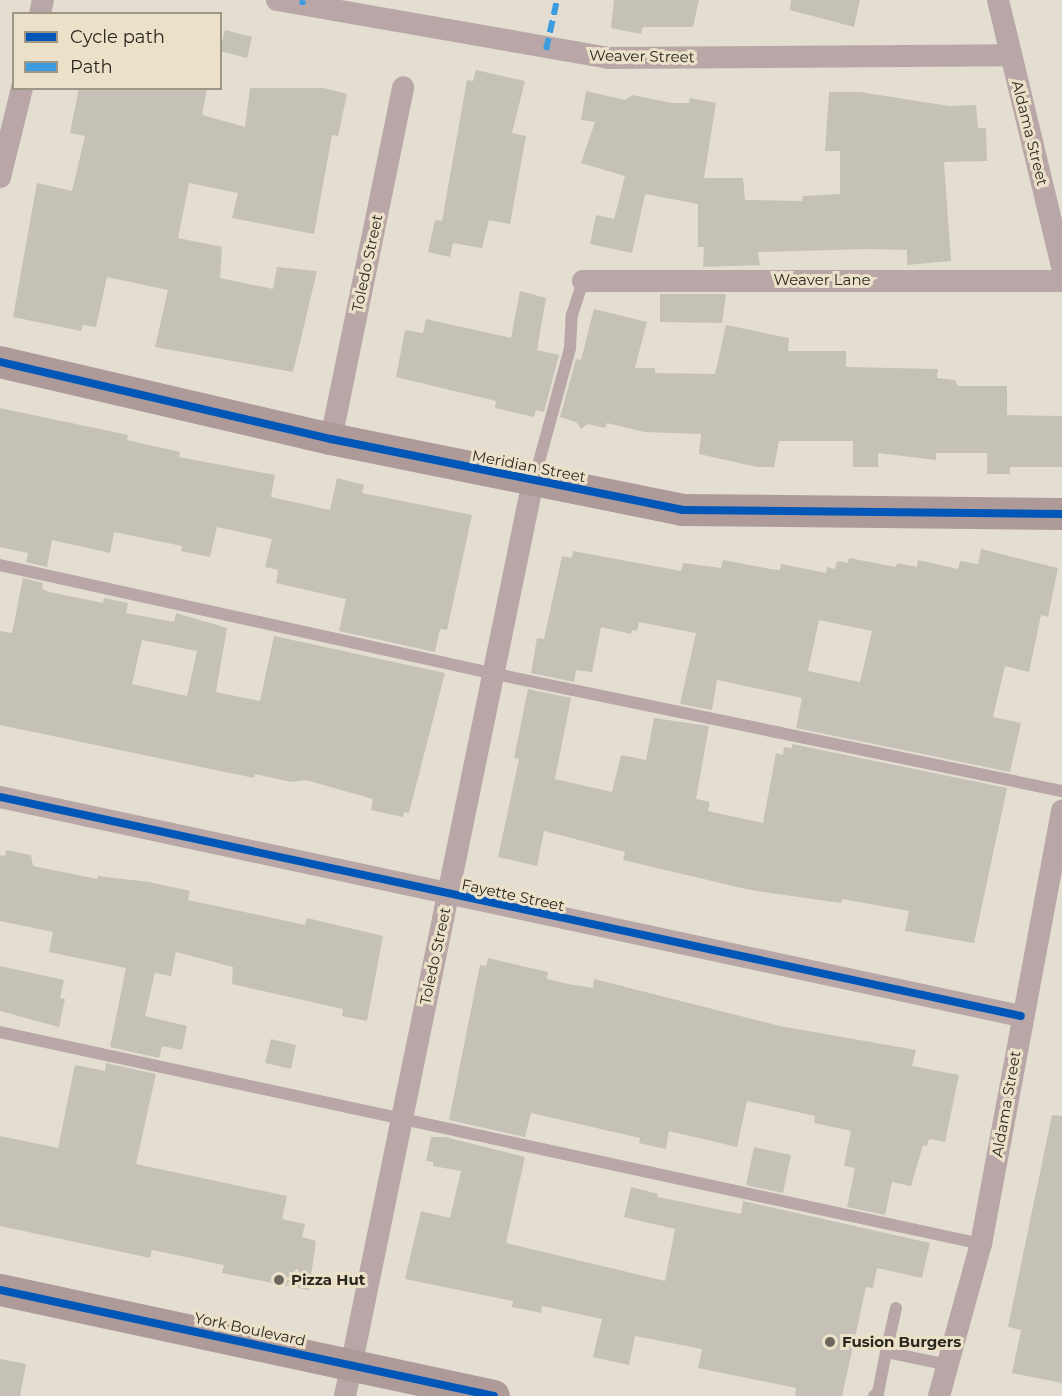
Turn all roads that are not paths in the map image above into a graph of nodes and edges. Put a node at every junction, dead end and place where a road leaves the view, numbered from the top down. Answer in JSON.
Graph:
{"nodes":[{"id":1,"x":277,"y":0,"type":"edge"},
{"id":2,"x":998,"y":0,"type":"edge"},
{"id":3,"x":1011,"y":56,"type":"junction"},
{"id":4,"x":403,"y":87,"type":"dead end"},
{"id":5,"x":22,"y":90,"type":"edge"},
{"id":6,"x":0,"y":177,"type":"edge"},
{"id":7,"x":1062,"y":266,"type":"edge"},
{"id":8,"x":583,"y":281,"type":"joint"},
{"id":9,"x":1062,"y":281,"type":"edge"},
{"id":10,"x":0,"y":362,"type":"edge"},
{"id":11,"x":331,"y":439,"type":"junction"},
{"id":12,"x":533,"y":481,"type":"junction"},
{"id":13,"x":1062,"y":514,"type":"edge"},
{"id":14,"x":0,"y":565,"type":"edge"},
{"id":15,"x":491,"y":674,"type":"junction"},
{"id":16,"x":1062,"y":791,"type":"edge"},
{"id":17,"x":0,"y":797,"type":"edge"},
{"id":18,"x":1062,"y":811,"type":"edge"},
{"id":19,"x":1055,"y":894,"type":"edge"},
{"id":20,"x":448,"y":896,"type":"junction"},
{"id":21,"x":1021,"y":1016,"type":"junction"},
{"id":22,"x":0,"y":1032,"type":"edge"},
{"id":23,"x":400,"y":1118,"type":"junction"},
{"id":24,"x":981,"y":1244,"type":"junction"},
{"id":25,"x":0,"y":1290,"type":"edge"},
{"id":26,"x":896,"y":1308,"type":"dead end"},
{"id":27,"x":886,"y":1352,"type":"junction"},
{"id":28,"x":352,"y":1365,"type":"junction"},
{"id":29,"x":948,"y":1365,"type":"junction"},
{"id":30,"x":345,"y":1396,"type":"edge"},
{"id":31,"x":494,"y":1396,"type":"edge"},
{"id":32,"x":874,"y":1396,"type":"edge"},
{"id":33,"x":939,"y":1396,"type":"edge"}],
"edges":[{"from":1,"to":3,"type":"street","name":"Weaver Street"},
{"from":2,"to":3,"type":"street","name":"Aldama Street"},
{"from":3,"to":7,"type":"street","name":"Aldama Street"},
{"from":4,"to":11,"type":"street","name":"Toledo Street"},
{"from":5,"to":6,"type":"street"},
{"from":8,"to":9,"type":"street","name":"Weaver Lane"},
{"from":8,"to":12,"type":"lane"},
{"from":10,"to":11,"type":"street","name":"Meridian Street"},
{"from":11,"to":12,"type":"street","name":"Meridian Street"},
{"from":12,"to":13,"type":"street","name":"Meridian Street"},
{"from":12,"to":15,"type":"street","name":"Toledo Street"},
{"from":14,"to":15,"type":"lane"},
{"from":15,"to":16,"type":"lane"},
{"from":15,"to":20,"type":"street","name":"Toledo Street"},
{"from":17,"to":20,"type":"street","name":"Fayette Street"},
{"from":18,"to":19,"type":"street","name":"Aldama Street"},
{"from":19,"to":21,"type":"street","name":"Aldama Street"},
{"from":20,"to":21,"type":"street","name":"Fayette Street"},
{"from":20,"to":23,"type":"street","name":"Toledo Street"},
{"from":21,"to":24,"type":"street","name":"Aldama Street"},
{"from":22,"to":23,"type":"lane"},
{"from":23,"to":24,"type":"lane"},
{"from":23,"to":28,"type":"street","name":"Toledo Street"},
{"from":24,"to":29,"type":"street","name":"Aldama Street"},
{"from":25,"to":28,"type":"street","name":"York Boulevard"},
{"from":26,"to":27,"type":"lane"},
{"from":27,"to":29,"type":"lane"},
{"from":27,"to":32,"type":"lane"},
{"from":28,"to":30,"type":"street","name":"Toledo Street"},
{"from":28,"to":31,"type":"street","name":"York Boulevard"},
{"from":29,"to":33,"type":"street","name":"Aldama Street"}]}
